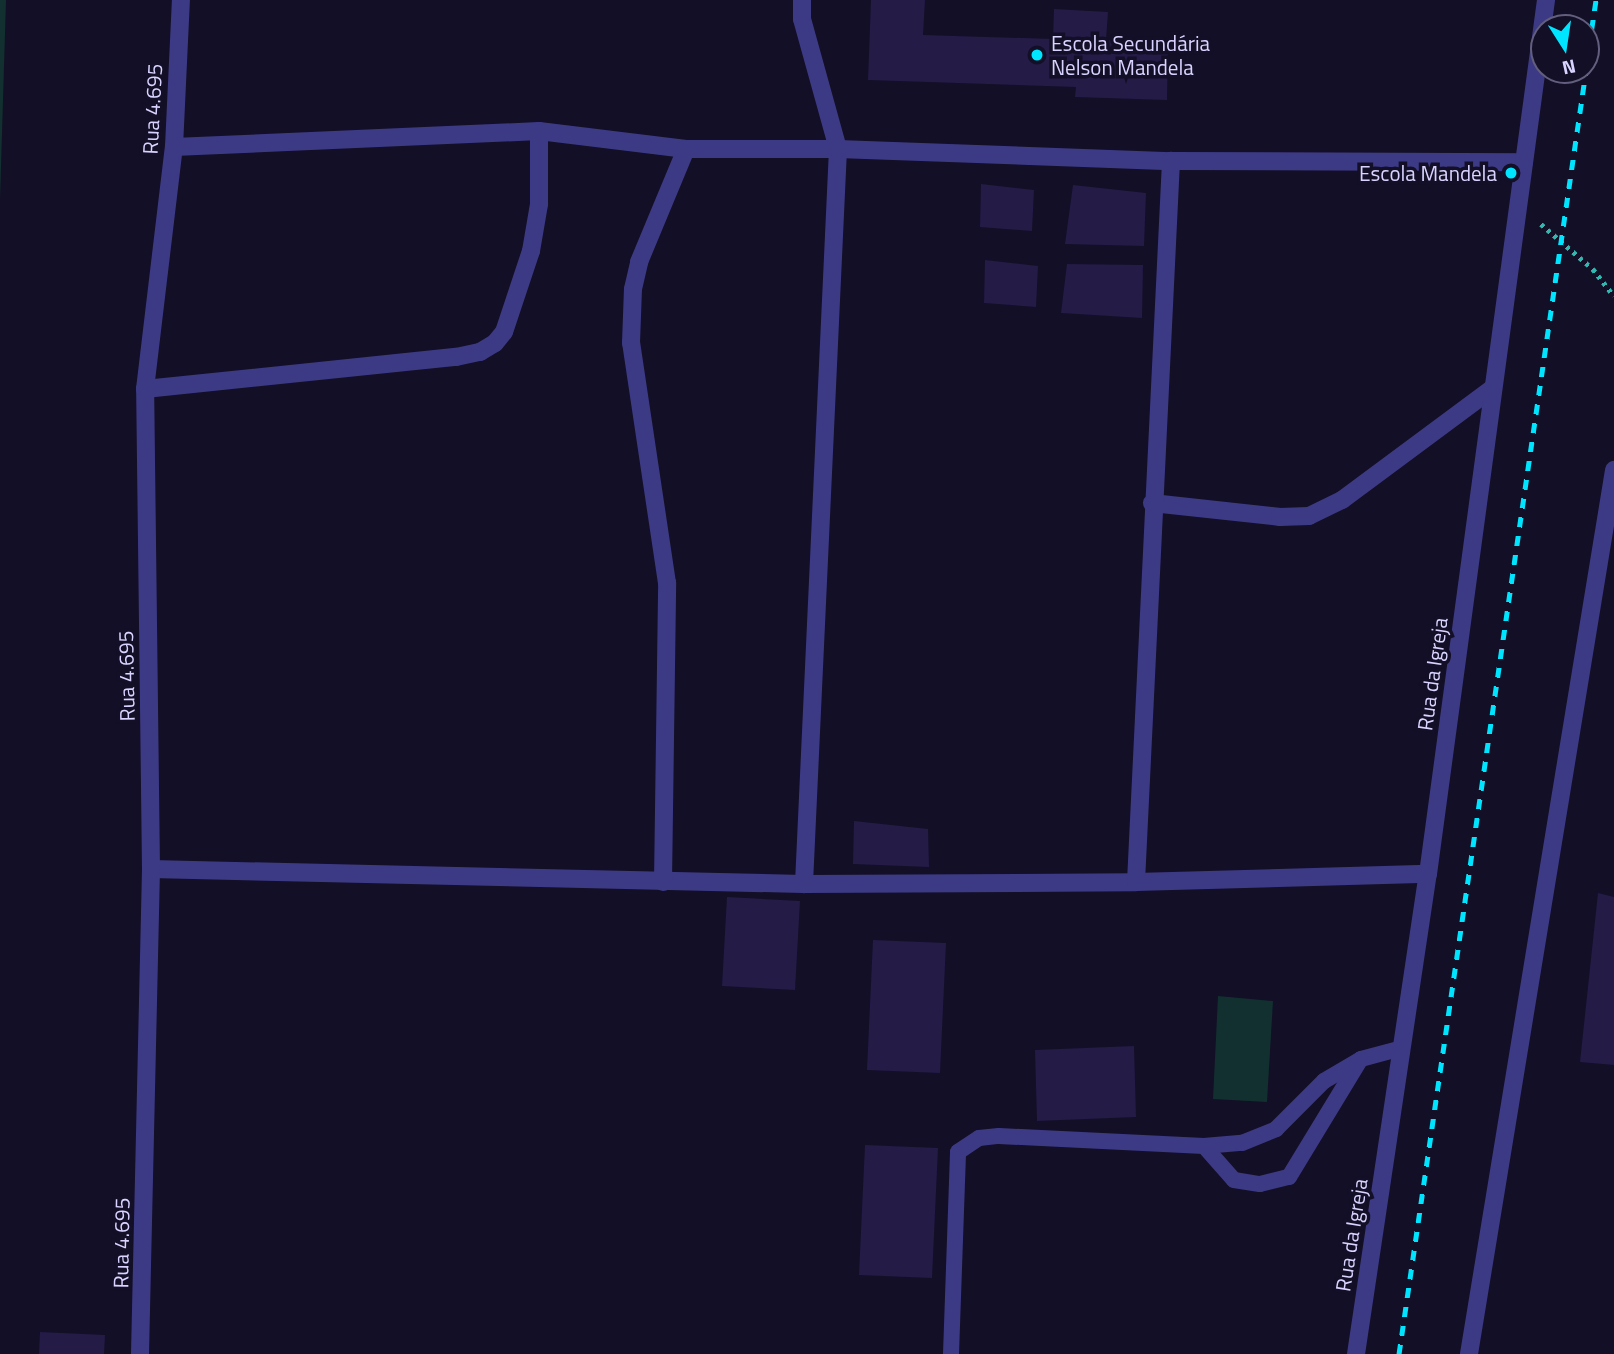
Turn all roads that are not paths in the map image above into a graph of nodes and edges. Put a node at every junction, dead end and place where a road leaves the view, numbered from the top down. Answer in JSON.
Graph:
{"nodes":[{"id":1,"x":181,"y":0,"type":"edge"},
{"id":2,"x":802,"y":0,"type":"edge"},
{"id":3,"x":1546,"y":0,"type":"edge"},
{"id":4,"x":539,"y":131,"type":"junction"},
{"id":5,"x":173,"y":147,"type":"junction"},
{"id":6,"x":687,"y":149,"type":"junction"},
{"id":7,"x":838,"y":149,"type":"junction"},
{"id":8,"x":1171,"y":161,"type":"junction"},
{"id":9,"x":1524,"y":162,"type":"junction"},
{"id":10,"x":1493,"y":388,"type":"junction"},
{"id":11,"x":145,"y":389,"type":"junction"},
{"id":12,"x":1614,"y":470,"type":"edge"},
{"id":13,"x":1152,"y":503,"type":"junction"},
{"id":14,"x":151,"y":869,"type":"junction"},
{"id":15,"x":1428,"y":874,"type":"junction"},
{"id":16,"x":663,"y":881,"type":"junction"},
{"id":17,"x":1136,"y":881,"type":"junction"},
{"id":18,"x":804,"y":884,"type":"junction"},
{"id":19,"x":1402,"y":1048,"type":"junction"},
{"id":20,"x":1360,"y":1059,"type":"junction"},
{"id":21,"x":1204,"y":1146,"type":"junction"},
{"id":22,"x":140,"y":1354,"type":"edge"},
{"id":23,"x":951,"y":1354,"type":"edge"},
{"id":24,"x":1356,"y":1354,"type":"edge"},
{"id":25,"x":1469,"y":1354,"type":"edge"}],
"edges":[{"from":1,"to":5,"type":"street","name":"Rua 4.695"},
{"from":2,"to":7,"type":"street"},
{"from":3,"to":9,"type":"street","name":"Rua da Igreja"},
{"from":4,"to":5,"type":"street"},
{"from":4,"to":6,"type":"street"},
{"from":4,"to":11,"type":"street"},
{"from":5,"to":11,"type":"street","name":"Rua 4.695"},
{"from":6,"to":7,"type":"street"},
{"from":6,"to":16,"type":"street"},
{"from":7,"to":8,"type":"street"},
{"from":7,"to":18,"type":"street"},
{"from":8,"to":9,"type":"street"},
{"from":8,"to":13,"type":"street"},
{"from":9,"to":10,"type":"street","name":"Rua da Igreja"},
{"from":10,"to":13,"type":"street"},
{"from":10,"to":15,"type":"street","name":"Rua da Igreja"},
{"from":11,"to":14,"type":"street","name":"Rua 4.695"},
{"from":12,"to":25,"type":"street"},
{"from":13,"to":17,"type":"street"},
{"from":14,"to":16,"type":"street"},
{"from":14,"to":22,"type":"street","name":"Rua 4.695"},
{"from":15,"to":17,"type":"street"},
{"from":15,"to":19,"type":"street","name":"Rua da Igreja"},
{"from":16,"to":18,"type":"street"},
{"from":17,"to":18,"type":"street"},
{"from":19,"to":20,"type":"lane"},
{"from":19,"to":24,"type":"street","name":"Rua da Igreja"},
{"from":20,"to":21,"type":"lane"},
{"from":20,"to":21,"type":"lane"},
{"from":21,"to":23,"type":"lane"}]}
